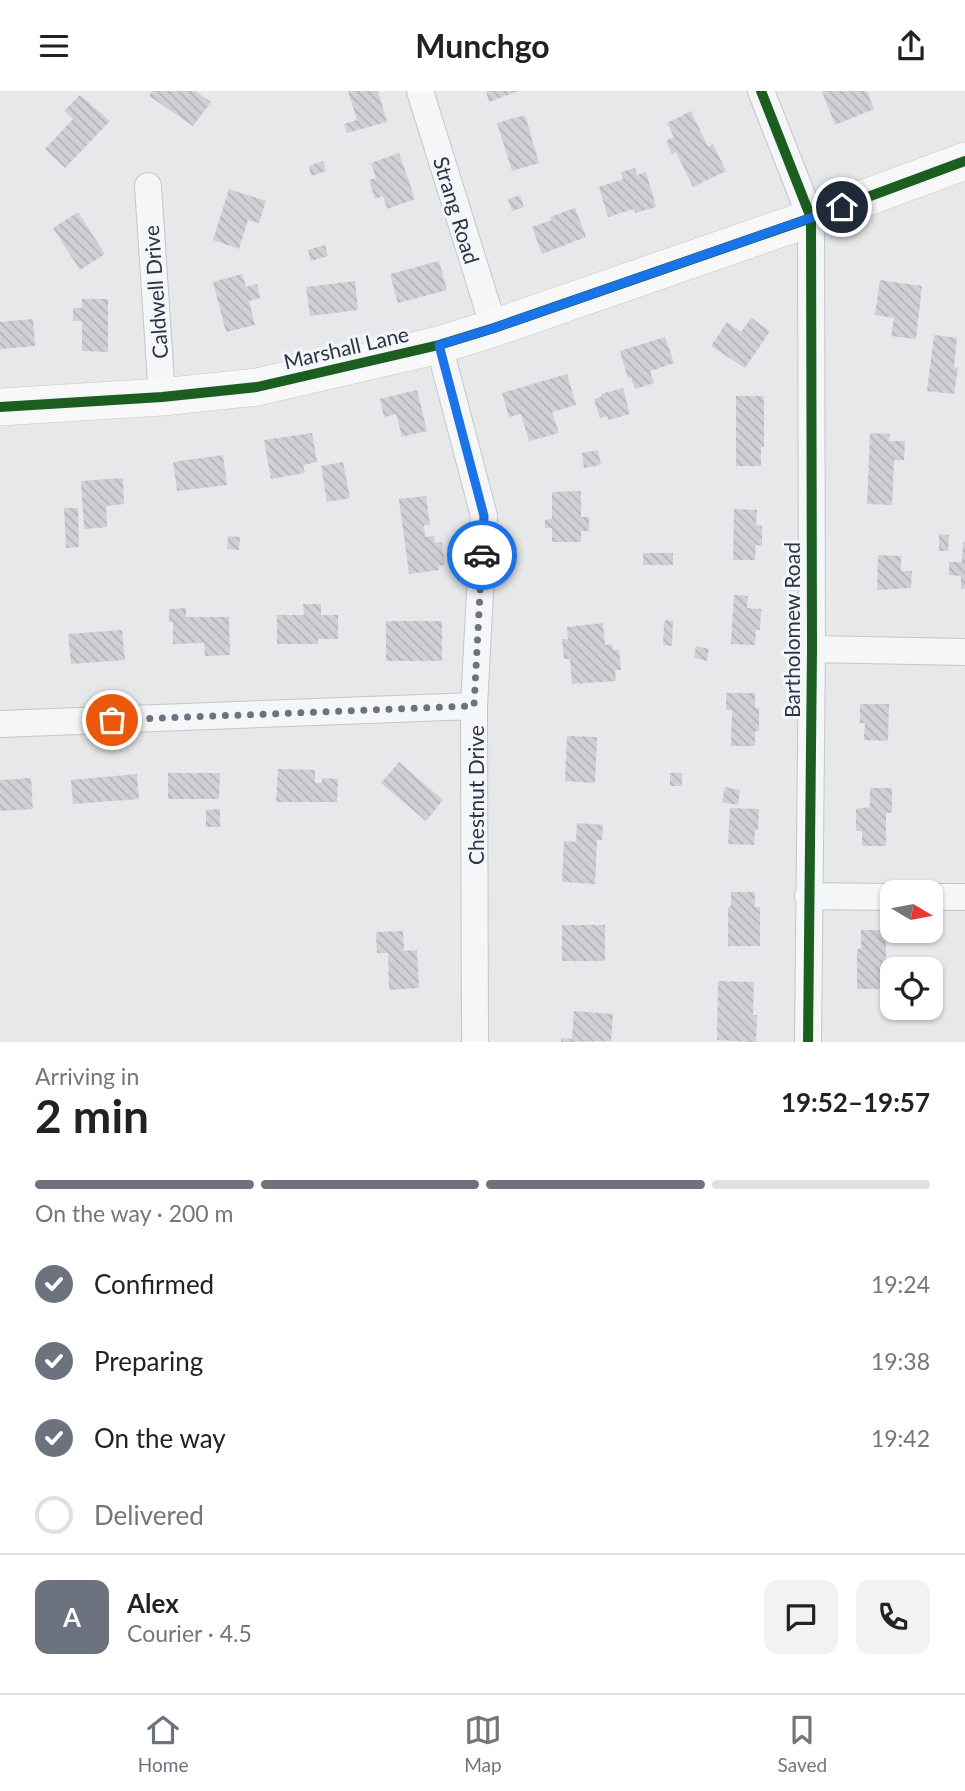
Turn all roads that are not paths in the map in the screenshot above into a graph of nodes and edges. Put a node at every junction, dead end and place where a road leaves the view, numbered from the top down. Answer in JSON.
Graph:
{"nodes":[{"id":1,"x":420,"y":91,"type":"edge"},
{"id":2,"x":761,"y":91,"type":"edge"},
{"id":3,"x":965,"y":161,"type":"edge"},
{"id":4,"x":148,"y":186,"type":"dead end"},
{"id":5,"x":811,"y":218,"type":"junction"},
{"id":6,"x":494,"y":328,"type":"junction"},
{"id":7,"x":439,"y":345,"type":"junction"},
{"id":8,"x":162,"y":397,"type":"junction"},
{"id":9,"x":0,"y":407,"type":"edge"},
{"id":10,"x":812,"y":649,"type":"junction"},
{"id":11,"x":965,"y":652,"type":"edge"},
{"id":12,"x":474,"y":706,"type":"junction"},
{"id":13,"x":0,"y":724,"type":"edge"},
{"id":14,"x":808,"y":896,"type":"junction"},
{"id":15,"x":880,"y":897,"type":"edge"},
{"id":16,"x":943,"y":897,"type":"edge"},
{"id":17,"x":965,"y":897,"type":"edge"},
{"id":18,"x":475,"y":1042,"type":"edge"},
{"id":19,"x":808,"y":1042,"type":"edge"}],
"edges":[{"from":1,"to":6,"type":"street","name":"Strang Road"},
{"from":2,"to":5,"type":"street"},
{"from":3,"to":5,"type":"street","name":"Marshall Lane"},
{"from":4,"to":8,"type":"street","name":"Caldwell Drive"},
{"from":5,"to":6,"type":"street","name":"Marshall Lane"},
{"from":5,"to":10,"type":"street","name":"Bartholomew Road"},
{"from":6,"to":7,"type":"street","name":"Marshall Lane"},
{"from":7,"to":8,"type":"street","name":"Marshall Lane"},
{"from":7,"to":12,"type":"street","name":"Chestnut Drive"},
{"from":8,"to":9,"type":"street","name":"Marshall Lane"},
{"from":10,"to":11,"type":"street"},
{"from":10,"to":14,"type":"street","name":"Bartholomew Road"},
{"from":12,"to":13,"type":"street"},
{"from":12,"to":18,"type":"street","name":"Chestnut Drive"},
{"from":14,"to":15,"type":"street"},
{"from":14,"to":19,"type":"street","name":"Bartholomew Road"},
{"from":16,"to":17,"type":"street"}]}
